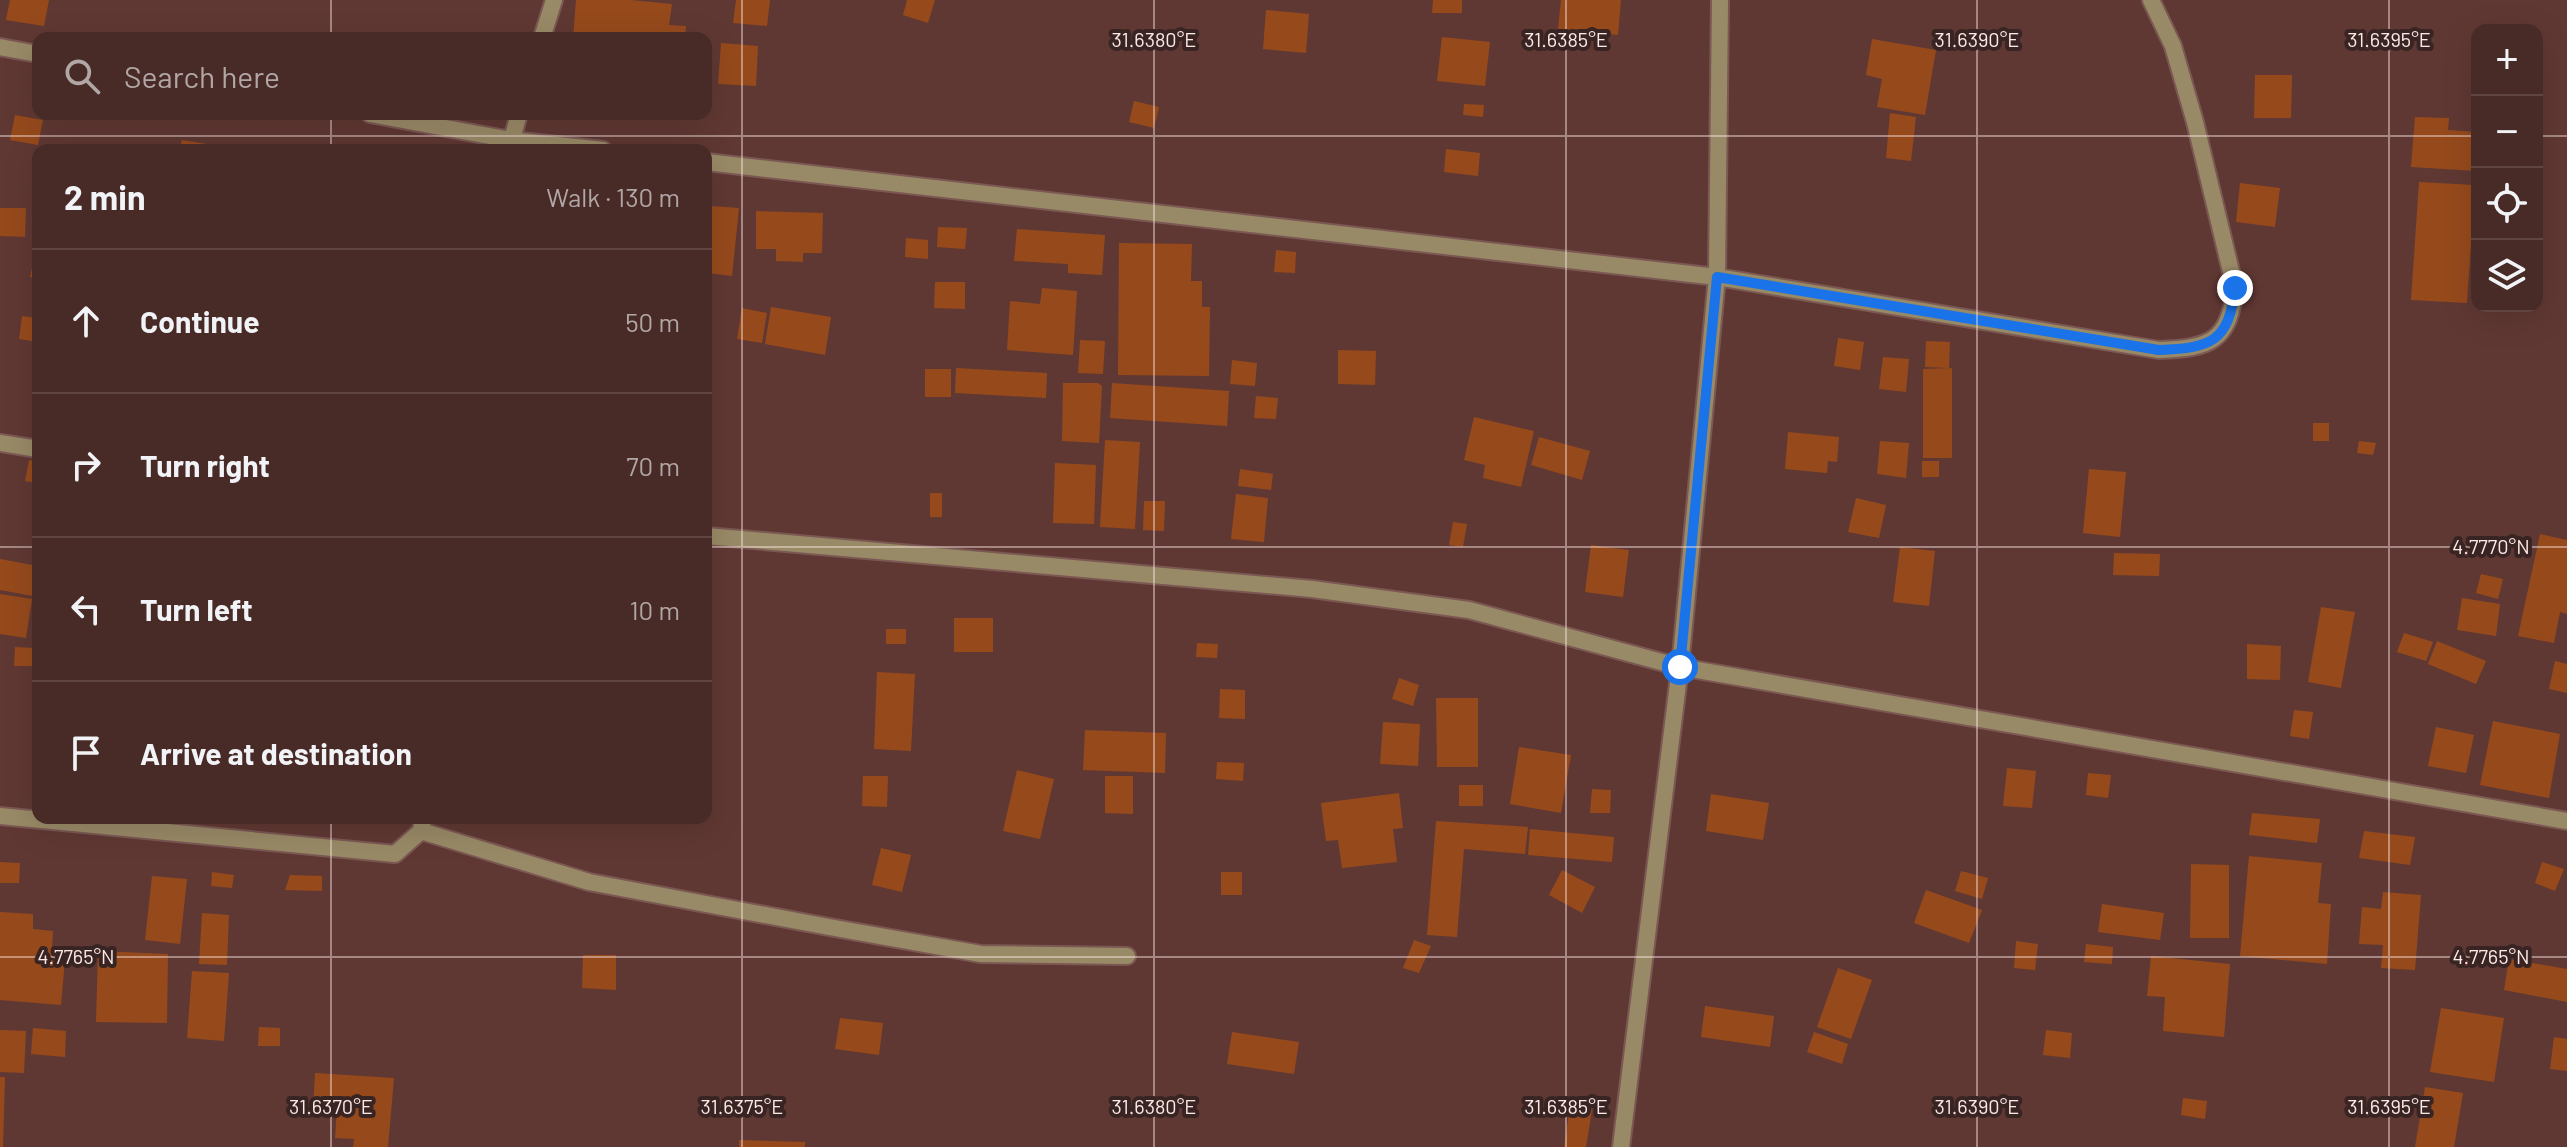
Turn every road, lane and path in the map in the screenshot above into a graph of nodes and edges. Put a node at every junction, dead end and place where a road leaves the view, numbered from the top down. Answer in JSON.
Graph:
{"nodes":[{"id":1,"x":554,"y":0,"type":"edge"},
{"id":2,"x":1720,"y":0,"type":"edge"},
{"id":3,"x":2151,"y":0,"type":"edge"},
{"id":4,"x":544,"y":32,"type":"edge"},
{"id":5,"x":0,"y":47,"type":"edge"},
{"id":6,"x":32,"y":53,"type":"edge"},
{"id":7,"x":397,"y":120,"type":"edge"},
{"id":8,"x":517,"y":120,"type":"edge"},
{"id":9,"x":505,"y":144,"type":"edge"},
{"id":10,"x":510,"y":144,"type":"edge"},
{"id":11,"x":712,"y":163,"type":"edge"},
{"id":12,"x":1717,"y":277,"type":"junction"},
{"id":13,"x":0,"y":443,"type":"edge"},
{"id":14,"x":32,"y":448,"type":"edge"},
{"id":15,"x":712,"y":537,"type":"edge"},
{"id":16,"x":1680,"y":667,"type":"junction"},
{"id":17,"x":0,"y":816,"type":"edge"},
{"id":18,"x":32,"y":819,"type":"edge"},
{"id":19,"x":2567,"y":821,"type":"edge"},
{"id":20,"x":83,"y":824,"type":"edge"},
{"id":21,"x":422,"y":824,"type":"edge"},
{"id":22,"x":1127,"y":956,"type":"dead end"},
{"id":23,"x":1621,"y":1147,"type":"edge"}],
"edges":[{"from":1,"to":4,"type":"street"},
{"from":2,"to":12,"type":"street"},
{"from":3,"to":12,"type":"street"},
{"from":5,"to":6,"type":"street"},
{"from":7,"to":9,"type":"street"},
{"from":8,"to":10,"type":"street"},
{"from":11,"to":12,"type":"street"},
{"from":12,"to":16,"type":"street"},
{"from":13,"to":14,"type":"street"},
{"from":15,"to":16,"type":"street"},
{"from":16,"to":19,"type":"street"},
{"from":16,"to":23,"type":"street"},
{"from":17,"to":18,"type":"street"},
{"from":20,"to":21,"type":"street"},
{"from":21,"to":22,"type":"street"}]}
